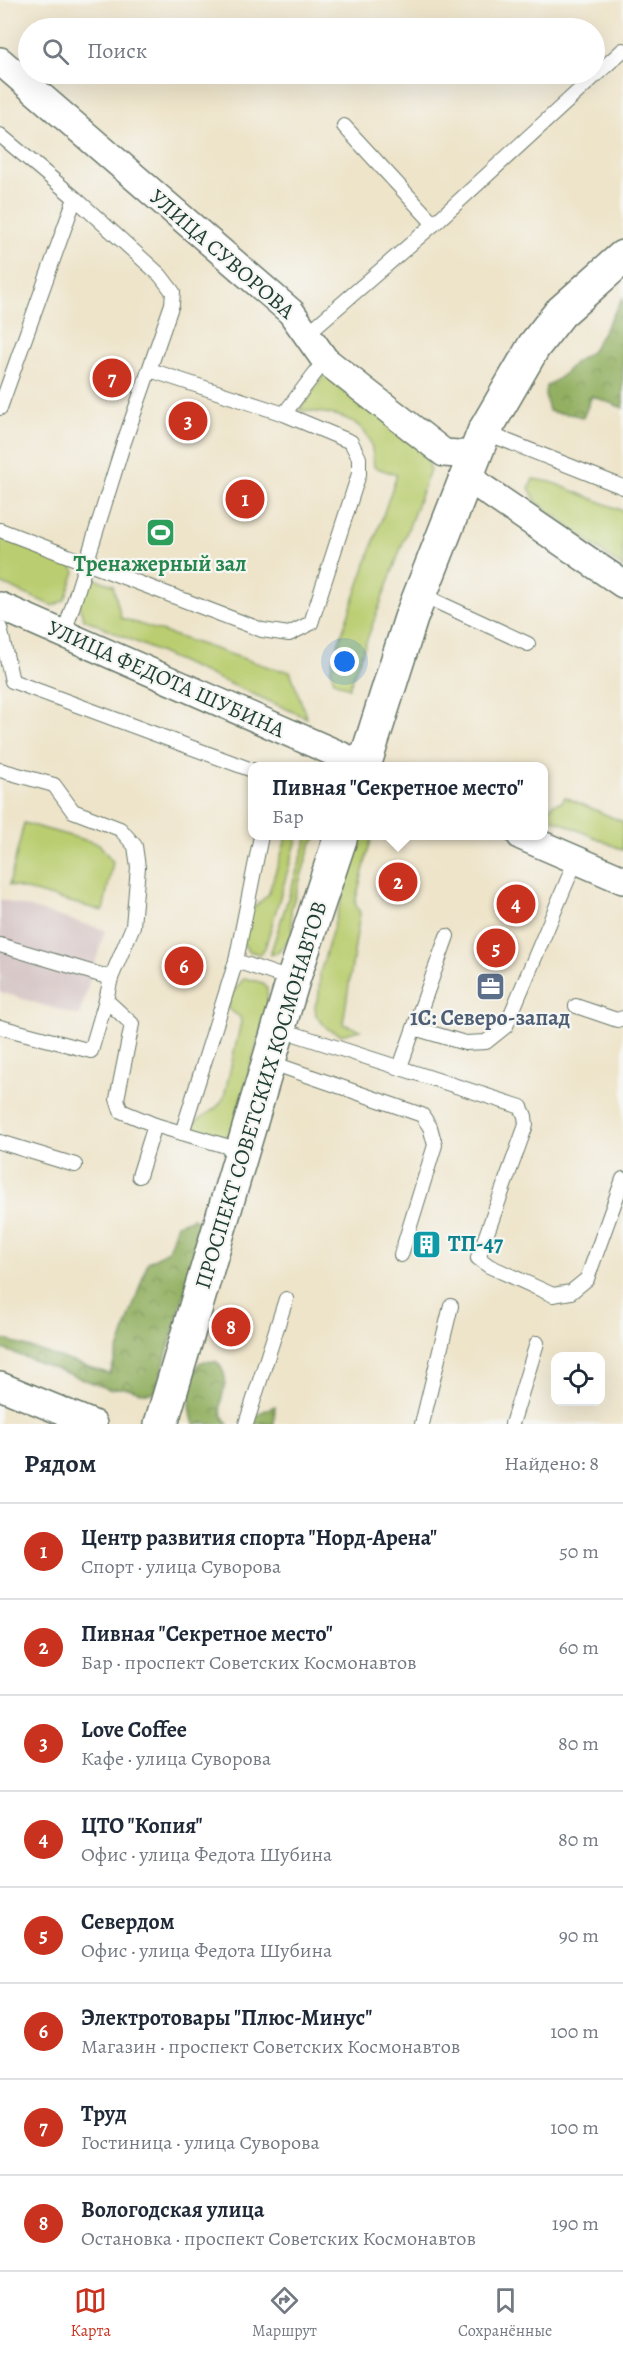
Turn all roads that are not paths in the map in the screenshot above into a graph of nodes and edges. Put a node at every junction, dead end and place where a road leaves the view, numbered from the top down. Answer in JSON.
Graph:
{"nodes":[{"id":1,"x":623,"y":50,"type":"edge"},
{"id":2,"x":0,"y":61,"type":"edge"},
{"id":3,"x":605,"y":67,"type":"edge"},
{"id":4,"x":18,"y":77,"type":"edge"},
{"id":5,"x":27,"y":84,"type":"edge"},
{"id":6,"x":586,"y":84,"type":"edge"},
{"id":7,"x":344,"y":126,"type":"dead end"},
{"id":8,"x":0,"y":135,"type":"edge"},
{"id":9,"x":75,"y":198,"type":"junction"},
{"id":10,"x":434,"y":224,"type":"junction"},
{"id":11,"x":623,"y":257,"type":"edge"},
{"id":12,"x":308,"y":333,"type":"junction"},
{"id":13,"x":325,"y":360,"type":"junction"},
{"id":14,"x":150,"y":370,"type":"junction"},
{"id":15,"x":0,"y":408,"type":"edge"},
{"id":16,"x":284,"y":414,"type":"junction"},
{"id":17,"x":475,"y":454,"type":"junction"},
{"id":18,"x":623,"y":487,"type":"edge"},
{"id":19,"x":0,"y":530,"type":"edge"},
{"id":20,"x":86,"y":564,"type":"junction"},
{"id":21,"x":623,"y":585,"type":"edge"},
{"id":22,"x":420,"y":594,"type":"junction"},
{"id":23,"x":0,"y":606,"type":"edge"},
{"id":24,"x":0,"y":628,"type":"edge"},
{"id":25,"x":63,"y":634,"type":"junction"},
{"id":26,"x":528,"y":644,"type":"dead end"},
{"id":27,"x":355,"y":762,"type":"edge"},
{"id":28,"x":365,"y":762,"type":"edge"},
{"id":29,"x":248,"y":769,"type":"edge"},
{"id":30,"x":0,"y":770,"type":"edge"},
{"id":31,"x":260,"y":840,"type":"edge"},
{"id":32,"x":340,"y":840,"type":"edge"},
{"id":33,"x":530,"y":840,"type":"edge"},
{"id":34,"x":576,"y":860,"type":"junction"},
{"id":35,"x":623,"y":880,"type":"edge"},
{"id":36,"x":447,"y":936,"type":"dead end"},
{"id":37,"x":0,"y":945,"type":"edge"},
{"id":38,"x":236,"y":960,"type":"junction"},
{"id":39,"x":111,"y":978,"type":"junction"},
{"id":40,"x":293,"y":980,"type":"junction"},
{"id":41,"x":106,"y":1000,"type":"junction"},
{"id":42,"x":576,"y":1006,"type":"dead end"},
{"id":43,"x":623,"y":1018,"type":"edge"},
{"id":44,"x":0,"y":1027,"type":"edge"},
{"id":45,"x":414,"y":1028,"type":"junction"},
{"id":46,"x":279,"y":1029,"type":"junction"},
{"id":47,"x":269,"y":1062,"type":"junction"},
{"id":48,"x":400,"y":1067,"type":"junction"},
{"id":49,"x":155,"y":1125,"type":"junction"},
{"id":50,"x":182,"y":1133,"type":"junction"},
{"id":51,"x":0,"y":1142,"type":"edge"},
{"id":52,"x":243,"y":1151,"type":"junction"},
{"id":53,"x":75,"y":1165,"type":"dead end"},
{"id":54,"x":139,"y":1176,"type":"dead end"},
{"id":55,"x":623,"y":1179,"type":"edge"},
{"id":56,"x":401,"y":1255,"type":"dead end"},
{"id":57,"x":286,"y":1299,"type":"dead end"},
{"id":58,"x":451,"y":1306,"type":"dead end"},
{"id":59,"x":537,"y":1343,"type":"dead end"},
{"id":60,"x":0,"y":1386,"type":"edge"},
{"id":61,"x":57,"y":1417,"type":"edge"},
{"id":62,"x":93,"y":1424,"type":"edge"},
{"id":63,"x":161,"y":1424,"type":"edge"},
{"id":64,"x":246,"y":1424,"type":"edge"},
{"id":65,"x":422,"y":1424,"type":"edge"},
{"id":66,"x":512,"y":1424,"type":"edge"}],
"edges":[{"from":1,"to":3,"type":"lane"},
{"from":2,"to":4,"type":"street","name":"УЛИЦА СУВОРОВА"},
{"from":5,"to":12,"type":"street","name":"УЛИЦА СУВОРОВА"},
{"from":6,"to":10,"type":"lane"},
{"from":7,"to":10,"type":"lane"},
{"from":8,"to":9,"type":"lane"},
{"from":9,"to":14,"type":"lane"},
{"from":9,"to":15,"type":"lane"},
{"from":10,"to":12,"type":"lane"},
{"from":11,"to":17,"type":"main road"},
{"from":12,"to":13,"type":"street","name":"УЛИЦА СУВОРОВА"},
{"from":13,"to":16,"type":"lane"},
{"from":13,"to":17,"type":"street","name":"УЛИЦА СУВОРОВА"},
{"from":14,"to":16,"type":"lane"},
{"from":14,"to":20,"type":"lane"},
{"from":16,"to":20,"type":"lane"},
{"from":17,"to":18,"type":"lane"},
{"from":17,"to":21,"type":"street"},
{"from":17,"to":22,"type":"main road"},
{"from":19,"to":20,"type":"lane"},
{"from":20,"to":25,"type":"lane"},
{"from":22,"to":26,"type":"lane"},
{"from":22,"to":28,"type":"main road"},
{"from":23,"to":25,"type":"street","name":"УЛИЦА ФЕДОТА ШУБИНА"},
{"from":24,"to":29,"type":"lane"},
{"from":25,"to":27,"type":"street","name":"УЛИЦА ФЕДОТА ШУБИНА"},
{"from":30,"to":39,"type":"lane"},
{"from":31,"to":38,"type":"lane"},
{"from":32,"to":40,"type":"main road","name":"ПРОСПЕКТ СОВЕТСКИХ КОСМОНАВТОВ"},
{"from":33,"to":34,"type":"street"},
{"from":34,"to":35,"type":"street"},
{"from":34,"to":45,"type":"lane"},
{"from":36,"to":45,"type":"lane"},
{"from":37,"to":39,"type":"lane"},
{"from":38,"to":40,"type":"lane"},
{"from":38,"to":50,"type":"lane"},
{"from":39,"to":41,"type":"lane"},
{"from":40,"to":46,"type":"main road","name":"ПРОСПЕКТ СОВЕТСКИХ КОСМОНАВТОВ"},
{"from":41,"to":44,"type":"lane"},
{"from":41,"to":49,"type":"lane"},
{"from":42,"to":43,"type":"lane"},
{"from":45,"to":48,"type":"lane"},
{"from":46,"to":47,"type":"main road","name":"ПРОСПЕКТ СОВЕТСКИХ КОСМОНАВТОВ"},
{"from":46,"to":48,"type":"lane"},
{"from":47,"to":52,"type":"main road","name":"ПРОСПЕКТ СОВЕТСКИХ КОСМОНАВТОВ"},
{"from":47,"to":56,"type":"lane"},
{"from":48,"to":55,"type":"lane"},
{"from":49,"to":50,"type":"lane"},
{"from":49,"to":54,"type":"lane"},
{"from":50,"to":52,"type":"lane"},
{"from":51,"to":53,"type":"lane"},
{"from":52,"to":63,"type":"main road","name":"ПРОСПЕКТ СОВЕТСКИХ КОСМОНАВТОВ"},
{"from":57,"to":64,"type":"lane"},
{"from":58,"to":65,"type":"lane"},
{"from":59,"to":66,"type":"lane"},
{"from":60,"to":61,"type":"street"},
{"from":61,"to":62,"type":"street"}]}
